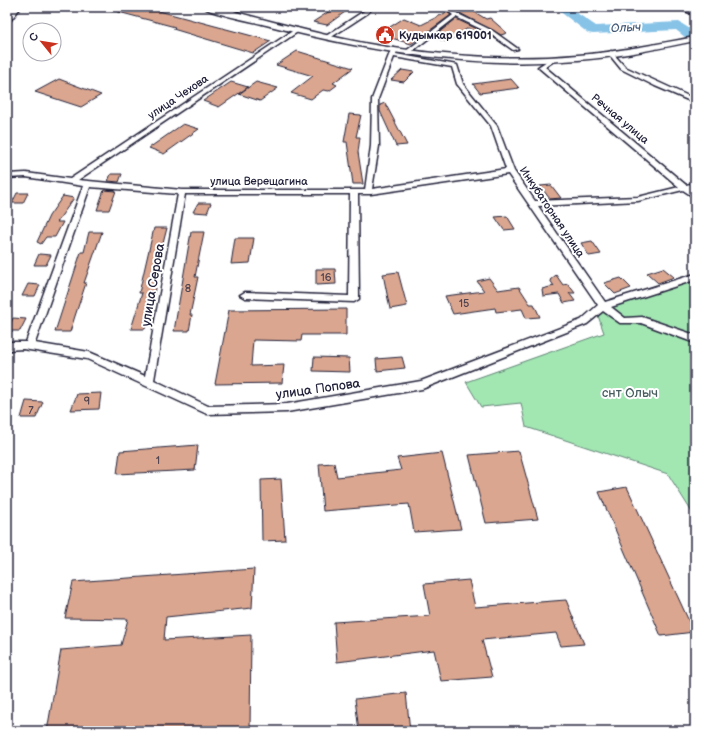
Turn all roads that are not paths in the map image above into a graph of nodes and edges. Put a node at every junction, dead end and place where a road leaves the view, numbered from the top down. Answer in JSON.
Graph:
{"nodes":[{"id":1,"x":17,"y":7,"type":"edge"},
{"id":2,"x":207,"y":7,"type":"edge"},
{"id":3,"x":242,"y":7,"type":"edge"},
{"id":4,"x":370,"y":7,"type":"edge"},
{"id":5,"x":446,"y":7,"type":"edge"},
{"id":6,"x":678,"y":7,"type":"edge"},
{"id":7,"x":229,"y":12,"type":"junction"},
{"id":8,"x":695,"y":13,"type":"edge"},
{"id":9,"x":456,"y":15,"type":"junction"},
{"id":10,"x":7,"y":19,"type":"edge"},
{"id":11,"x":297,"y":30,"type":"junction"},
{"id":12,"x":328,"y":37,"type":"junction"},
{"id":13,"x":694,"y":39,"type":"edge"},
{"id":14,"x":515,"y":49,"type":"dead end"},
{"id":15,"x":408,"y":52,"type":"junction"},
{"id":16,"x":393,"y":53,"type":"junction"},
{"id":17,"x":611,"y":53,"type":"junction"},
{"id":18,"x":552,"y":60,"type":"junction"},
{"id":19,"x":695,"y":100,"type":"edge"},
{"id":20,"x":510,"y":171,"type":"junction"},
{"id":21,"x":7,"y":176,"type":"edge"},
{"id":22,"x":71,"y":182,"type":"junction"},
{"id":23,"x":88,"y":184,"type":"junction"},
{"id":24,"x":695,"y":185,"type":"edge"},
{"id":25,"x":685,"y":187,"type":"junction"},
{"id":26,"x":182,"y":192,"type":"junction"},
{"id":27,"x":354,"y":192,"type":"junction"},
{"id":28,"x":368,"y":192,"type":"junction"},
{"id":29,"x":695,"y":196,"type":"edge"},
{"id":30,"x":532,"y":204,"type":"junction"},
{"id":31,"x":695,"y":277,"type":"edge"},
{"id":32,"x":245,"y":295,"type":"dead end"},
{"id":33,"x":603,"y":306,"type":"junction"},
{"id":34,"x":695,"y":339,"type":"edge"},
{"id":35,"x":7,"y":346,"type":"edge"},
{"id":36,"x":29,"y":346,"type":"junction"},
{"id":37,"x":149,"y":382,"type":"junction"}],
"edges":[{"from":1,"to":10,"type":"main road"},
{"from":2,"to":7,"type":"main road"},
{"from":3,"to":7,"type":"street"},
{"from":4,"to":12,"type":"street"},
{"from":5,"to":9,"type":"street"},
{"from":6,"to":8,"type":"street"},
{"from":7,"to":11,"type":"main road"},
{"from":9,"to":14,"type":"street"},
{"from":9,"to":15,"type":"street"},
{"from":11,"to":12,"type":"main road"},
{"from":11,"to":22,"type":"street","name":"улица Чехова"},
{"from":12,"to":16,"type":"main road"},
{"from":13,"to":17,"type":"main road"},
{"from":15,"to":16,"type":"main road"},
{"from":15,"to":18,"type":"main road"},
{"from":16,"to":20,"type":"street","name":"Инкубаторная улица"},
{"from":16,"to":28,"type":"street"},
{"from":17,"to":18,"type":"main road"},
{"from":17,"to":19,"type":"street"},
{"from":18,"to":25,"type":"street","name":"Речная улица"},
{"from":20,"to":28,"type":"street","name":"улица Верещагина"},
{"from":20,"to":30,"type":"street","name":"Инкубаторная улица"},
{"from":21,"to":22,"type":"street","name":"улица Верещагина"},
{"from":22,"to":23,"type":"street","name":"улица Верещагина"},
{"from":23,"to":26,"type":"street","name":"улица Верещагина"},
{"from":23,"to":36,"type":"street"},
{"from":24,"to":25,"type":"street"},
{"from":25,"to":29,"type":"street","name":"Речная улица"},
{"from":25,"to":30,"type":"street"},
{"from":26,"to":27,"type":"street","name":"улица Верещагина"},
{"from":26,"to":37,"type":"street","name":"улица Серова"},
{"from":27,"to":28,"type":"street","name":"улица Верещагина"},
{"from":27,"to":32,"type":"street"},
{"from":30,"to":33,"type":"street","name":"Инкубаторная улица"},
{"from":31,"to":33,"type":"street"},
{"from":33,"to":34,"type":"street","name":"Инкубаторная улица"},
{"from":33,"to":37,"type":"street","name":"улица Попова"},
{"from":35,"to":36,"type":"street","name":"улица Попова"},
{"from":36,"to":37,"type":"street","name":"улица Попова"}]}
